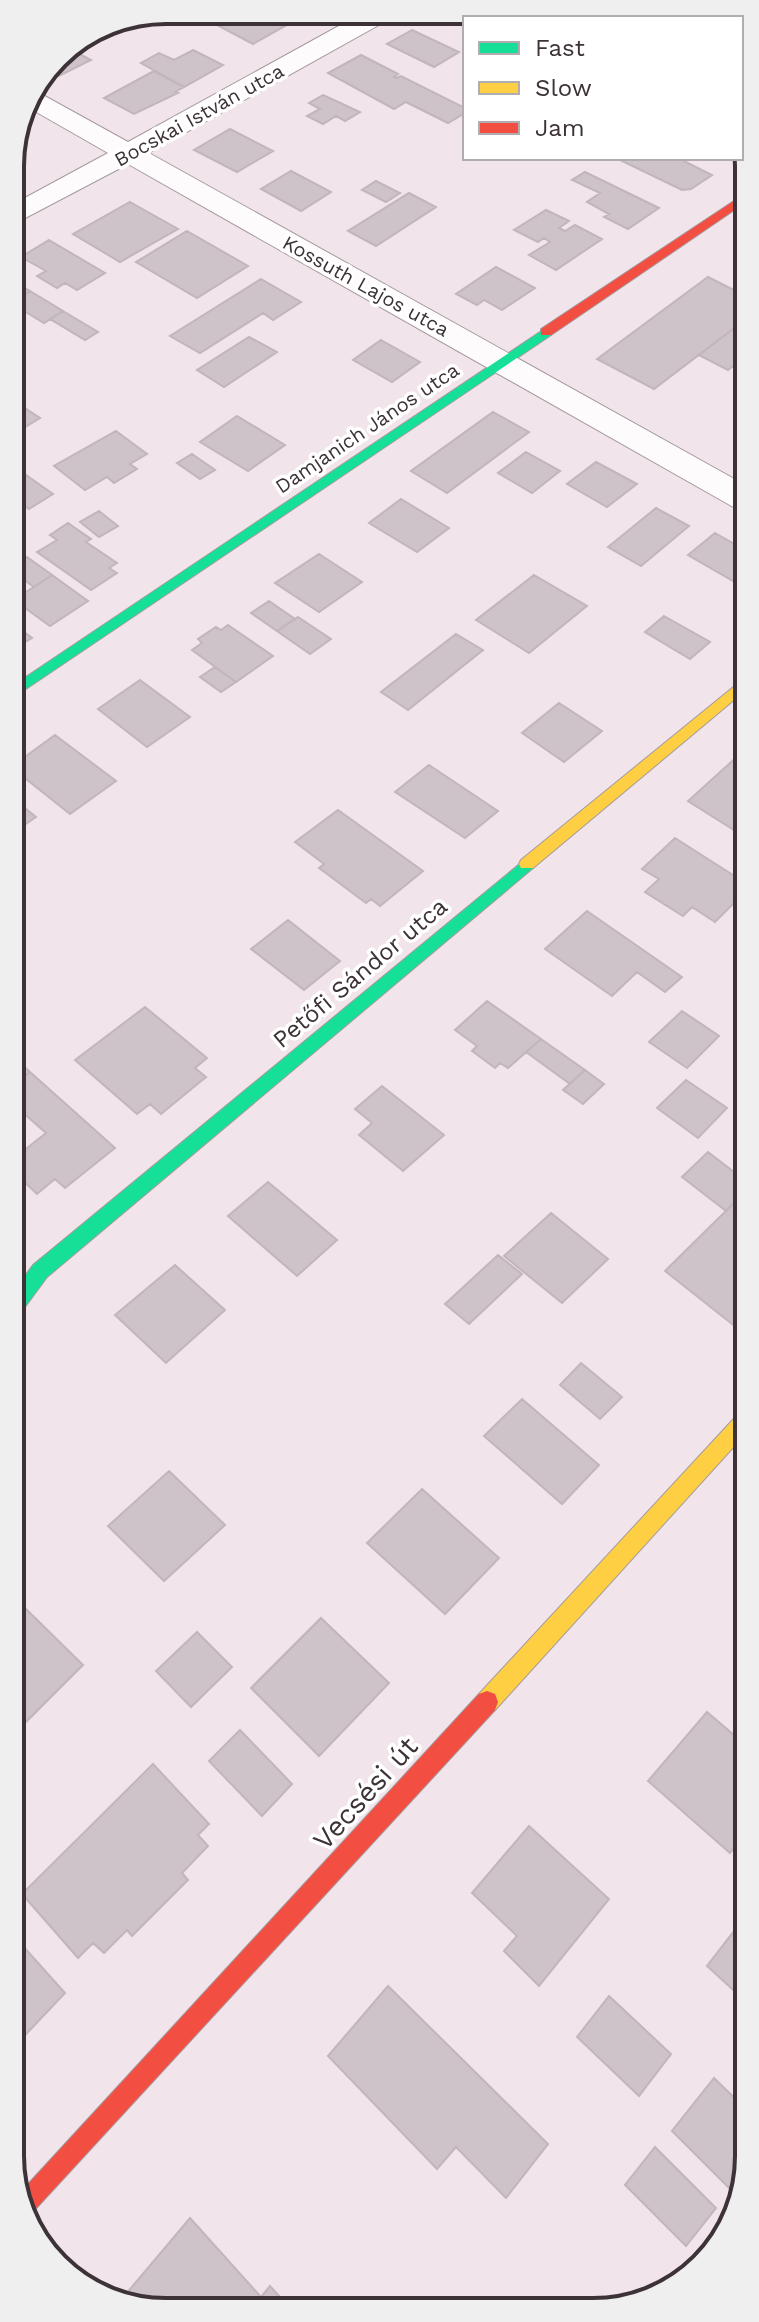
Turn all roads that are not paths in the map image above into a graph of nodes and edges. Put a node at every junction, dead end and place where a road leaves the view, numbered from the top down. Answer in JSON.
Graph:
{"nodes":[{"id":1,"x":363,"y":24,"type":"edge"},
{"id":2,"x":39,"y":103,"type":"edge"},
{"id":3,"x":129,"y":154,"type":"junction"},
{"id":4,"x":735,"y":204,"type":"edge"},
{"id":5,"x":24,"y":210,"type":"edge"},
{"id":6,"x":503,"y":362,"type":"junction"},
{"id":7,"x":735,"y":493,"type":"edge"},
{"id":8,"x":24,"y":685,"type":"edge"},
{"id":9,"x":735,"y":691,"type":"edge"},
{"id":10,"x":24,"y":1293,"type":"edge"},
{"id":11,"x":735,"y":1431,"type":"edge"},
{"id":12,"x":31,"y":2198,"type":"edge"}],
"edges":[{"from":1,"to":3,"type":"street","name":"Bocskai István utca"},
{"from":2,"to":3,"type":"street","name":"Kossuth Lajos utca"},
{"from":3,"to":5,"type":"street","name":"Bocskai István utca"},
{"from":3,"to":6,"type":"street","name":"Kossuth Lajos utca"},
{"from":4,"to":6,"type":"street","name":"Damjanich János utca"},
{"from":6,"to":7,"type":"street","name":"Kossuth Lajos utca"},
{"from":6,"to":8,"type":"street","name":"Damjanich János utca"},
{"from":9,"to":10,"type":"street","name":"Petőfi Sándor utca"},
{"from":11,"to":12,"type":"street","name":"Vecsési út"}]}
